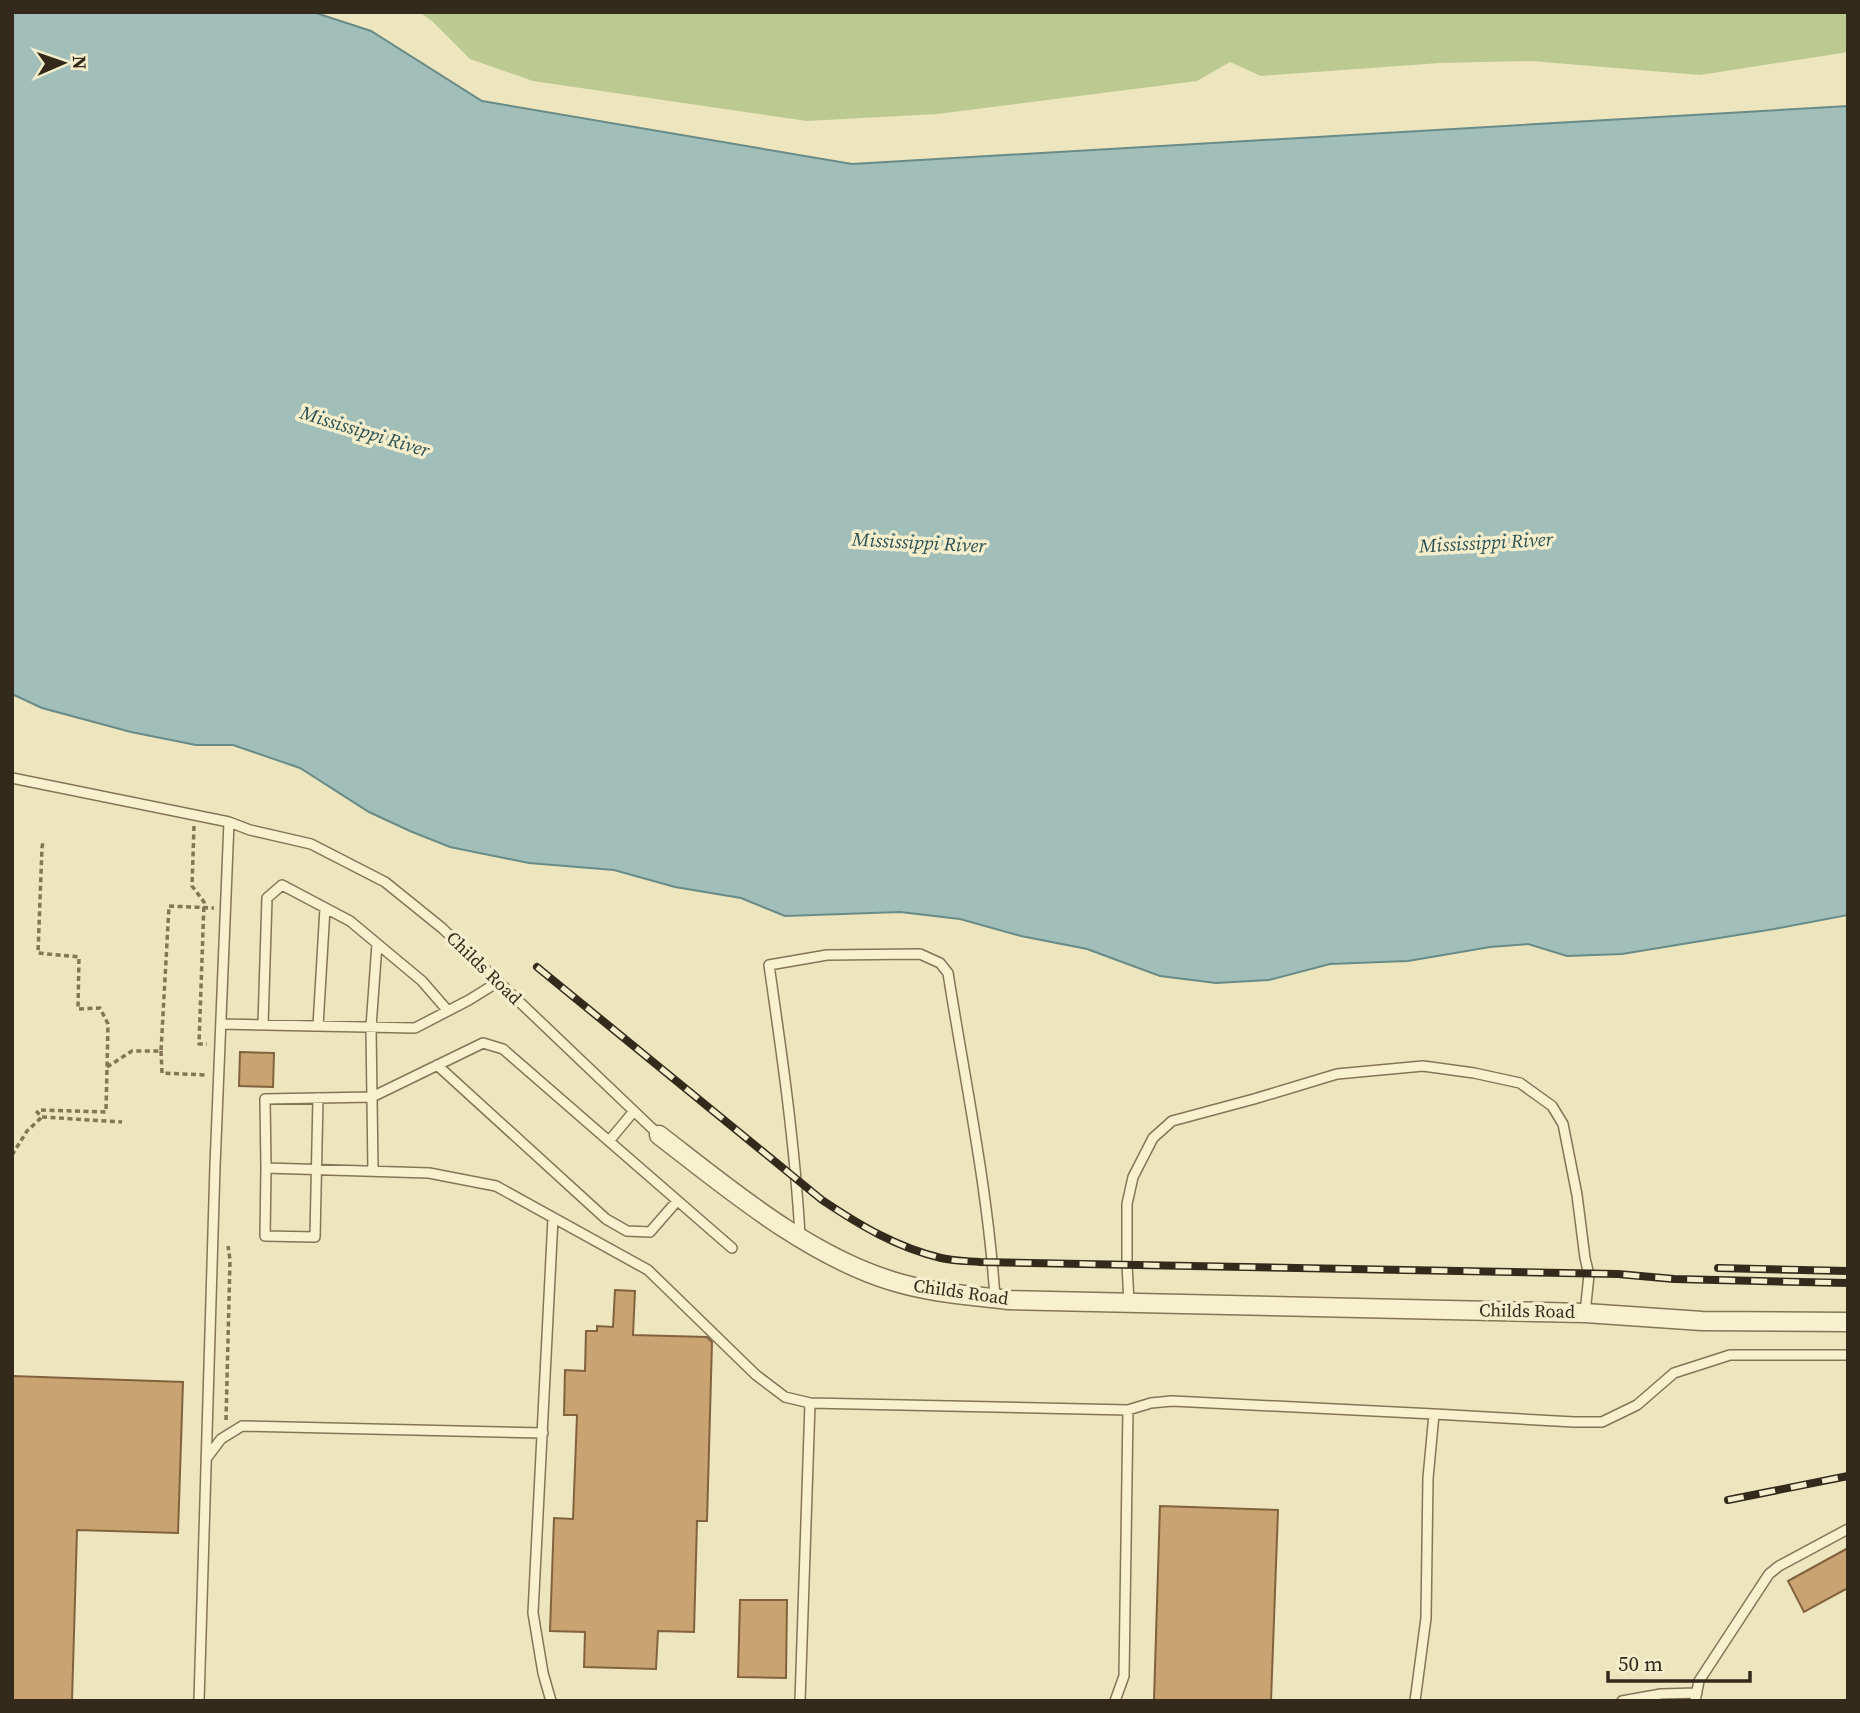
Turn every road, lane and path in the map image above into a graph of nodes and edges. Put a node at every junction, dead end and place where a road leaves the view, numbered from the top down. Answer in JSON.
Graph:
{"nodes":[{"id":1,"x":12,"y":778,"type":"edge"},
{"id":2,"x":195,"y":815,"type":"junction"},
{"id":3,"x":229,"y":822,"type":"junction"},
{"id":4,"x":43,"y":843,"type":"dead end"},
{"id":5,"x":204,"y":908,"type":"junction"},
{"id":6,"x":325,"y":908,"type":"junction"},
{"id":7,"x":377,"y":944,"type":"junction"},
{"id":8,"x":498,"y":982,"type":"junction"},
{"id":9,"x":448,"y":1011,"type":"junction"},
{"id":10,"x":221,"y":1024,"type":"junction"},
{"id":11,"x":263,"y":1025,"type":"junction"},
{"id":12,"x":318,"y":1026,"type":"junction"},
{"id":13,"x":371,"y":1027,"type":"junction"},
{"id":14,"x":220,"y":1044,"type":"junction"},
{"id":15,"x":437,"y":1065,"type":"junction"},
{"id":16,"x":107,"y":1067,"type":"junction"},
{"id":17,"x":372,"y":1097,"type":"junction"},
{"id":18,"x":318,"y":1098,"type":"junction"},
{"id":19,"x":634,"y":1111,"type":"junction"},
{"id":20,"x":42,"y":1117,"type":"junction"},
{"id":21,"x":122,"y":1122,"type":"dead end"},
{"id":22,"x":659,"y":1135,"type":"joint"},
{"id":23,"x":609,"y":1141,"type":"junction"},
{"id":24,"x":12,"y":1155,"type":"edge"},
{"id":25,"x":267,"y":1168,"type":"junction"},
{"id":26,"x":315,"y":1169,"type":"junction"},
{"id":27,"x":373,"y":1171,"type":"junction"},
{"id":28,"x":677,"y":1200,"type":"junction"},
{"id":29,"x":553,"y":1218,"type":"junction"},
{"id":30,"x":800,"y":1237,"type":"junction"},
{"id":31,"x":732,"y":1248,"type":"dead end"},
{"id":32,"x":995,"y":1298,"type":"junction"},
{"id":33,"x":1129,"y":1303,"type":"junction"},
{"id":34,"x":1586,"y":1312,"type":"junction"},
{"id":35,"x":1848,"y":1322,"type":"edge"},
{"id":36,"x":1848,"y":1355,"type":"edge"},
{"id":37,"x":810,"y":1403,"type":"junction"},
{"id":38,"x":1128,"y":1410,"type":"junction"},
{"id":39,"x":1434,"y":1414,"type":"junction"},
{"id":40,"x":543,"y":1433,"type":"junction"},
{"id":41,"x":206,"y":1459,"type":"junction"},
{"id":42,"x":1848,"y":1529,"type":"edge"},
{"id":43,"x":1696,"y":1697,"type":"edge"},
{"id":44,"x":199,"y":1701,"type":"edge"},
{"id":45,"x":551,"y":1701,"type":"edge"},
{"id":46,"x":800,"y":1701,"type":"edge"},
{"id":47,"x":1115,"y":1701,"type":"edge"},
{"id":48,"x":1415,"y":1701,"type":"edge"},
{"id":49,"x":1622,"y":1701,"type":"edge"}],
"edges":[{"from":1,"to":2,"type":"lane","name":"Childs Road"},
{"from":2,"to":3,"type":"lane","name":"Childs Road"},
{"from":2,"to":5,"type":"path"},
{"from":3,"to":8,"type":"lane","name":"Childs Road"},
{"from":3,"to":10,"type":"lane"},
{"from":4,"to":16,"type":"path"},
{"from":5,"to":14,"type":"path"},
{"from":5,"to":16,"type":"path"},
{"from":6,"to":7,"type":"lane"},
{"from":6,"to":11,"type":"lane"},
{"from":6,"to":12,"type":"lane"},
{"from":7,"to":9,"type":"lane"},
{"from":7,"to":13,"type":"lane"},
{"from":8,"to":9,"type":"lane"},
{"from":8,"to":19,"type":"lane","name":"Childs Road"},
{"from":9,"to":13,"type":"lane"},
{"from":10,"to":11,"type":"lane"},
{"from":10,"to":14,"type":"lane"},
{"from":11,"to":12,"type":"lane"},
{"from":12,"to":13,"type":"lane"},
{"from":13,"to":17,"type":"lane"},
{"from":14,"to":41,"type":"lane"},
{"from":15,"to":17,"type":"lane"},
{"from":15,"to":23,"type":"lane"},
{"from":15,"to":28,"type":"lane"},
{"from":16,"to":20,"type":"path"},
{"from":17,"to":18,"type":"lane"},
{"from":17,"to":27,"type":"lane"},
{"from":18,"to":25,"type":"lane"},
{"from":18,"to":26,"type":"lane"},
{"from":19,"to":22,"type":"lane","name":"Childs Road"},
{"from":19,"to":23,"type":"lane"},
{"from":20,"to":21,"type":"path"},
{"from":20,"to":24,"type":"path"},
{"from":22,"to":30,"type":"street","name":"Childs Road"},
{"from":23,"to":28,"type":"lane"},
{"from":25,"to":26,"type":"lane"},
{"from":25,"to":26,"type":"lane"},
{"from":26,"to":27,"type":"lane"},
{"from":27,"to":29,"type":"lane"},
{"from":28,"to":31,"type":"lane"},
{"from":29,"to":37,"type":"lane"},
{"from":29,"to":40,"type":"lane"},
{"from":30,"to":32,"type":"street","name":"Childs Road"},
{"from":30,"to":32,"type":"lane"},
{"from":32,"to":33,"type":"street","name":"Childs Road"},
{"from":33,"to":34,"type":"street","name":"Childs Road"},
{"from":33,"to":34,"type":"lane"},
{"from":34,"to":35,"type":"street","name":"Childs Road"},
{"from":36,"to":39,"type":"lane"},
{"from":37,"to":38,"type":"lane"},
{"from":37,"to":46,"type":"lane"},
{"from":38,"to":39,"type":"lane"},
{"from":38,"to":47,"type":"lane"},
{"from":39,"to":48,"type":"lane"},
{"from":40,"to":41,"type":"lane"},
{"from":40,"to":45,"type":"lane"},
{"from":41,"to":44,"type":"lane"},
{"from":42,"to":43,"type":"lane"},
{"from":43,"to":49,"type":"lane"}]}
